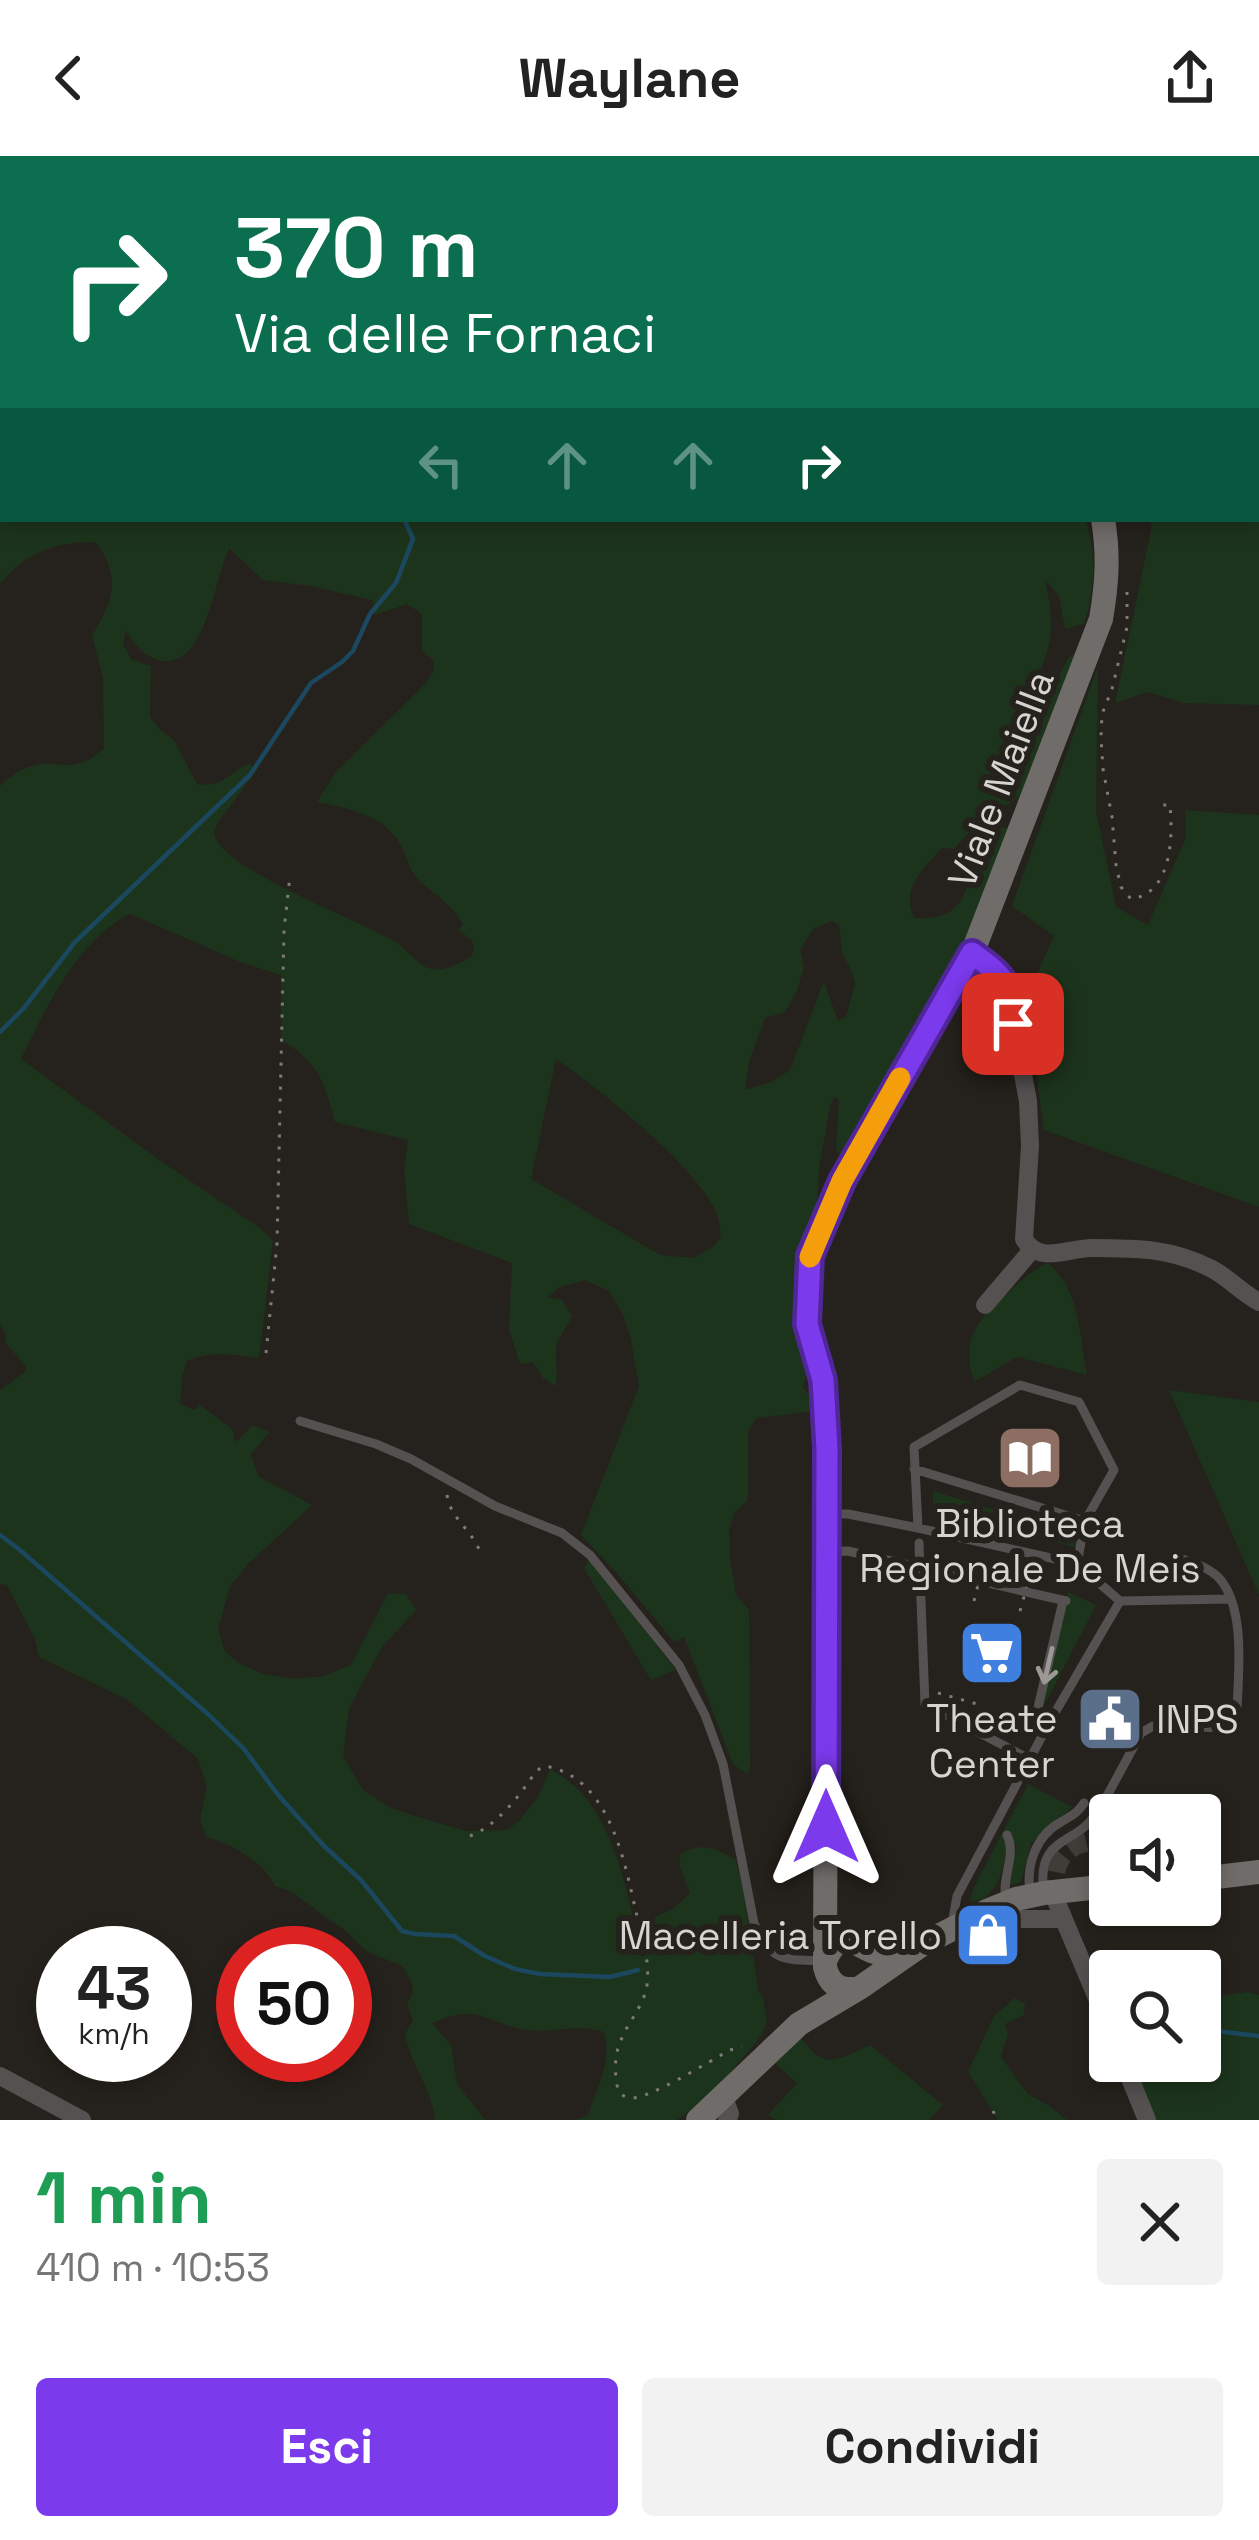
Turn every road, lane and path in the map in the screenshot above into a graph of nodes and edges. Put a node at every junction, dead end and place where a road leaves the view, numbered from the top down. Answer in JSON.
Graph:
{"nodes":[{"id":1,"x":1103,"y":522,"type":"edge"},
{"id":2,"x":1109,"y":574,"type":"junction"},
{"id":3,"x":1163,"y":805,"type":"dead end"},
{"id":4,"x":290,"y":876,"type":"dead end"},
{"id":5,"x":972,"y":953,"type":"junction"},
{"id":6,"x":1031,"y":1251,"type":"junction"},
{"id":7,"x":1259,"y":1302,"type":"edge"},
{"id":8,"x":985,"y":1305,"type":"dead end"},
{"id":9,"x":266,"y":1353,"type":"dead end"},
{"id":10,"x":300,"y":1421,"type":"dead end"},
{"id":11,"x":914,"y":1469,"type":"junction"},
{"id":12,"x":450,"y":1481,"type":"junction"},
{"id":13,"x":826,"y":1514,"type":"junction"},
{"id":14,"x":1085,"y":1521,"type":"junction"},
{"id":15,"x":918,"y":1528,"type":"junction"},
{"id":16,"x":480,"y":1552,"type":"dead end"},
{"id":17,"x":827,"y":1552,"type":"junction"},
{"id":18,"x":1182,"y":1559,"type":"dead end"},
{"id":19,"x":984,"y":1561,"type":"dead end"},
{"id":20,"x":1077,"y":1564,"type":"junction"},
{"id":21,"x":1031,"y":1572,"type":"dead end"},
{"id":22,"x":1230,"y":1599,"type":"junction"},
{"id":23,"x":974,"y":1600,"type":"dead end"},
{"id":24,"x":1120,"y":1600,"type":"junction"},
{"id":25,"x":1020,"y":1611,"type":"dead end"},
{"id":26,"x":924,"y":1689,"type":"junction"},
{"id":27,"x":985,"y":1706,"type":"dead end"},
{"id":28,"x":1048,"y":1723,"type":"junction"},
{"id":29,"x":1029,"y":1759,"type":"junction"},
{"id":30,"x":1108,"y":1794,"type":"edge"},
{"id":31,"x":1084,"y":1803,"type":"dead end"},
{"id":32,"x":1089,"y":1824,"type":"edge"},
{"id":33,"x":1007,"y":1835,"type":"dead end"},
{"id":34,"x":470,"y":1836,"type":"dead end"},
{"id":35,"x":1259,"y":1872,"type":"edge"},
{"id":36,"x":1221,"y":1877,"type":"edge"},
{"id":37,"x":827,"y":1886,"type":"junction"},
{"id":38,"x":1089,"y":1891,"type":"edge"},
{"id":39,"x":1031,"y":1904,"type":"junction"},
{"id":40,"x":952,"y":1930,"type":"junction"},
{"id":41,"x":923,"y":1944,"type":"junction"},
{"id":42,"x":862,"y":1945,"type":"junction"},
{"id":43,"x":826,"y":1967,"type":"junction"},
{"id":44,"x":863,"y":1984,"type":"junction"},
{"id":45,"x":1089,"y":1996,"type":"edge"},
{"id":46,"x":799,"y":2024,"type":"junction"},
{"id":47,"x":765,"y":2057,"type":"junction"},
{"id":48,"x":0,"y":2076,"type":"edge"},
{"id":49,"x":1132,"y":2082,"type":"edge"},
{"id":50,"x":726,"y":2108,"type":"edge"},
{"id":51,"x":993,"y":2111,"type":"dead end"},
{"id":52,"x":82,"y":2120,"type":"edge"},
{"id":53,"x":698,"y":2120,"type":"edge"},
{"id":54,"x":997,"y":2120,"type":"edge"},
{"id":55,"x":1148,"y":2120,"type":"edge"}],
"edges":[{"from":1,"to":2,"type":"main road","name":"Viale Maiella"},
{"from":2,"to":3,"type":"path"},
{"from":2,"to":5,"type":"main road","name":"Viale Maiella"},
{"from":4,"to":9,"type":"path"},
{"from":5,"to":6,"type":"street"},
{"from":5,"to":13,"type":"main road","name":"Viale Maiella"},
{"from":6,"to":7,"type":"street"},
{"from":6,"to":8,"type":"street"},
{"from":10,"to":12,"type":"lane"},
{"from":11,"to":14,"type":"lane"},
{"from":11,"to":14,"type":"lane"},
{"from":11,"to":15,"type":"lane"},
{"from":12,"to":16,"type":"path"},
{"from":12,"to":43,"type":"lane"},
{"from":13,"to":15,"type":"lane"},
{"from":13,"to":17,"type":"main road","name":"Viale Maiella"},
{"from":14,"to":20,"type":"lane"},
{"from":15,"to":20,"type":"lane"},
{"from":15,"to":26,"type":"lane","bridge":true},
{"from":17,"to":28,"type":"lane","one_way":true},
{"from":17,"to":37,"type":"main road","name":"Viale Maiella"},
{"from":18,"to":22,"type":"lane"},
{"from":19,"to":23,"type":"path","bridge":true},
{"from":20,"to":24,"type":"lane"},
{"from":21,"to":25,"type":"path","bridge":true},
{"from":22,"to":24,"type":"lane"},
{"from":22,"to":30,"type":"lane"},
{"from":24,"to":28,"type":"lane"},
{"from":26,"to":27,"type":"path"},
{"from":26,"to":29,"type":"lane"},
{"from":28,"to":29,"type":"lane"},
{"from":29,"to":40,"type":"lane"},
{"from":31,"to":39,"type":"lane"},
{"from":32,"to":39,"type":"lane"},
{"from":33,"to":39,"type":"lane"},
{"from":34,"to":47,"type":"path"},
{"from":35,"to":36,"type":"main road"},
{"from":37,"to":42,"type":"main road","name":"Viale Maiella"},
{"from":37,"to":43,"type":"main road","name":"Viale Maiella"},
{"from":38,"to":39,"type":"main road"},
{"from":39,"to":40,"type":"main road"},
{"from":39,"to":45,"type":"street"},
{"from":40,"to":41,"type":"main road"},
{"from":41,"to":42,"type":"main road"},
{"from":41,"to":44,"type":"main road"},
{"from":42,"to":43,"type":"main road"},
{"from":42,"to":44,"type":"main road"},
{"from":43,"to":44,"type":"main road"},
{"from":43,"to":46,"type":"main road"},
{"from":44,"to":46,"type":"main road"},
{"from":46,"to":47,"type":"main road"},
{"from":47,"to":50,"type":"main road"},
{"from":48,"to":52,"type":"street"},
{"from":49,"to":55,"type":"street"},
{"from":50,"to":53,"type":"main road"},
{"from":51,"to":54,"type":"path"}]}
